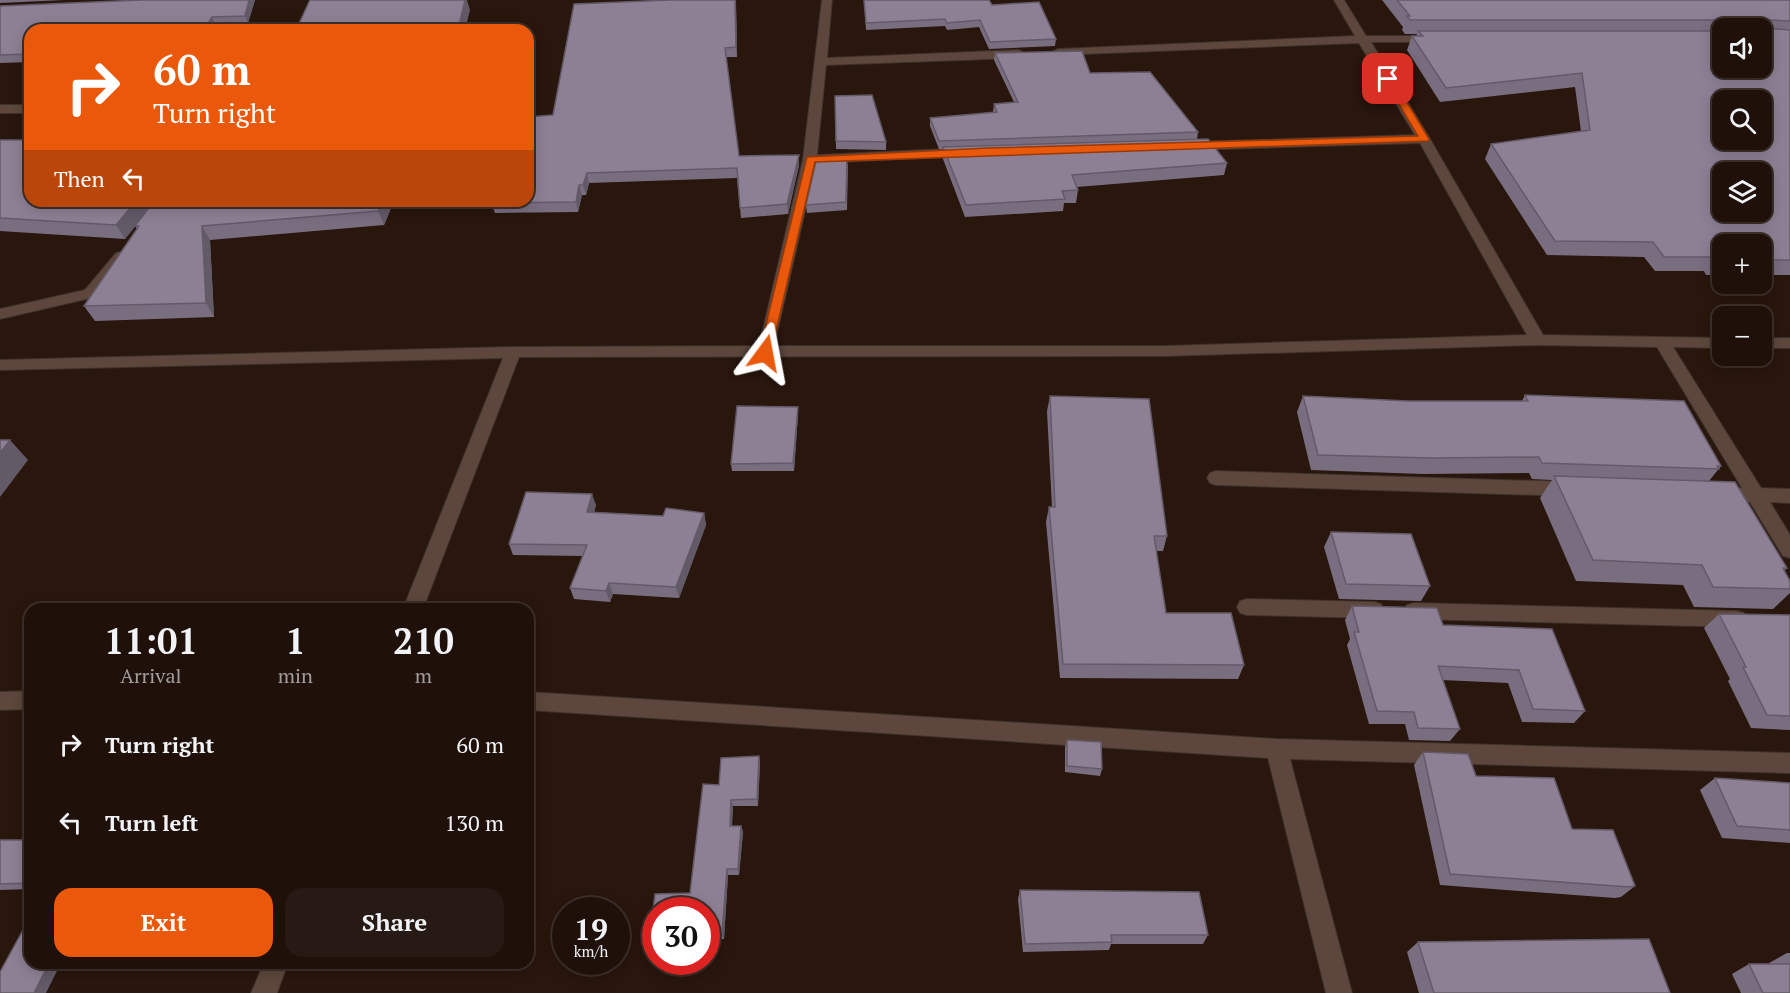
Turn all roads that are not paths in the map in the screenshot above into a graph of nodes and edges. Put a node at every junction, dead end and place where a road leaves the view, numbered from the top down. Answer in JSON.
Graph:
{"nodes":[{"id":1,"x":827,"y":0,"type":"edge"},
{"id":2,"x":1339,"y":0,"type":"edge"},
{"id":3,"x":1365,"y":39,"type":"junction"},
{"id":4,"x":1448,"y":39,"type":"edge"},
{"id":5,"x":820,"y":62,"type":"junction"},
{"id":6,"x":0,"y":109,"type":"edge"},
{"id":7,"x":24,"y":109,"type":"edge"},
{"id":8,"x":1424,"y":139,"type":"junction"},
{"id":9,"x":1178,"y":147,"type":"edge"},
{"id":10,"x":977,"y":152,"type":"edge"},
{"id":11,"x":810,"y":159,"type":"junction"},
{"id":12,"x":132,"y":243,"type":"edge"},
{"id":13,"x":0,"y":314,"type":"edge"},
{"id":14,"x":1538,"y":340,"type":"junction"},
{"id":15,"x":1662,"y":342,"type":"junction"},
{"id":16,"x":1712,"y":343,"type":"edge"},
{"id":17,"x":1772,"y":343,"type":"edge"},
{"id":18,"x":1790,"y":343,"type":"edge"},
{"id":19,"x":513,"y":352,"type":"junction"},
{"id":20,"x":765,"y":353,"type":"junction"},
{"id":21,"x":0,"y":365,"type":"edge"},
{"id":22,"x":1216,"y":478,"type":"dead end"},
{"id":23,"x":1592,"y":490,"type":"edge"},
{"id":24,"x":1697,"y":493,"type":"edge"},
{"id":25,"x":1756,"y":495,"type":"junction"},
{"id":26,"x":1790,"y":496,"type":"edge"},
{"id":27,"x":1790,"y":551,"type":"edge"},
{"id":28,"x":414,"y":603,"type":"edge"},
{"id":29,"x":1247,"y":607,"type":"dead end"},
{"id":30,"x":1755,"y":620,"type":"edge"},
{"id":31,"x":24,"y":700,"type":"edge"},
{"id":32,"x":0,"y":701,"type":"edge"},
{"id":33,"x":534,"y":701,"type":"edge"},
{"id":34,"x":1277,"y":749,"type":"junction"},
{"id":35,"x":1790,"y":763,"type":"edge"},
{"id":36,"x":274,"y":969,"type":"edge"},
{"id":37,"x":264,"y":993,"type":"edge"},
{"id":38,"x":1339,"y":993,"type":"edge"}],
"edges":[{"from":1,"to":5,"type":"street"},
{"from":2,"to":3,"type":"street"},
{"from":3,"to":4,"type":"street"},
{"from":3,"to":5,"type":"street"},
{"from":3,"to":8,"type":"street"},
{"from":5,"to":11,"type":"street"},
{"from":6,"to":7,"type":"street"},
{"from":8,"to":9,"type":"street"},
{"from":8,"to":14,"type":"street"},
{"from":10,"to":11,"type":"street"},
{"from":11,"to":20,"type":"street"},
{"from":12,"to":13,"type":"street"},
{"from":14,"to":15,"type":"street"},
{"from":14,"to":20,"type":"street"},
{"from":15,"to":16,"type":"street"},
{"from":15,"to":25,"type":"street"},
{"from":17,"to":18,"type":"street"},
{"from":19,"to":20,"type":"street"},
{"from":19,"to":21,"type":"street"},
{"from":19,"to":28,"type":"street"},
{"from":22,"to":23,"type":"street"},
{"from":24,"to":25,"type":"street"},
{"from":25,"to":26,"type":"street"},
{"from":25,"to":27,"type":"street"},
{"from":29,"to":30,"type":"street"},
{"from":31,"to":32,"type":"street"},
{"from":33,"to":34,"type":"street"},
{"from":34,"to":35,"type":"street"},
{"from":34,"to":38,"type":"street"},
{"from":36,"to":37,"type":"street"}]}
